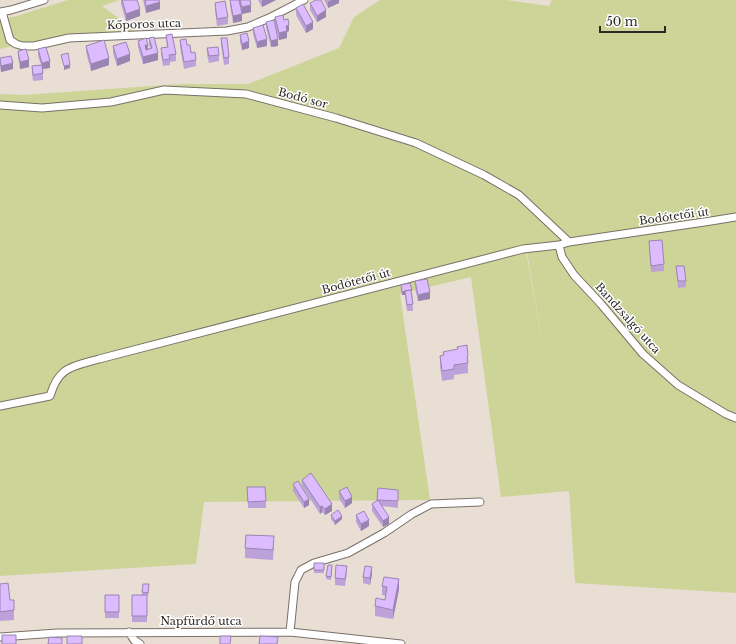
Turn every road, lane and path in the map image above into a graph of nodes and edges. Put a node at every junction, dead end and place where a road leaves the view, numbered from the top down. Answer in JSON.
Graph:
{"nodes":[{"id":1,"x":44,"y":0,"type":"edge"},
{"id":2,"x":304,"y":0,"type":"edge"},
{"id":3,"x":1,"y":12,"type":"edge"},
{"id":4,"x":0,"y":105,"type":"edge"},
{"id":5,"x":736,"y":217,"type":"edge"},
{"id":6,"x":569,"y":242,"type":"junction"},
{"id":7,"x":559,"y":245,"type":"junction"},
{"id":8,"x":0,"y":406,"type":"edge"},
{"id":9,"x":736,"y":418,"type":"edge"},
{"id":10,"x":480,"y":502,"type":"dead end"},
{"id":11,"x":129,"y":632,"type":"junction"},
{"id":12,"x":290,"y":632,"type":"junction"},
{"id":13,"x":0,"y":637,"type":"edge"},
{"id":14,"x":140,"y":644,"type":"edge"},
{"id":15,"x":401,"y":644,"type":"edge"}],
"edges":[{"from":1,"to":3,"type":"street","name":"Kőporos utca"},
{"from":2,"to":3,"type":"street","name":"Kőporos utca"},
{"from":4,"to":6,"type":"street","name":"Bodó sor"},
{"from":5,"to":6,"type":"street","name":"Bodótetői út"},
{"from":6,"to":7,"type":"street","name":"Bodótetői út"},
{"from":7,"to":8,"type":"street","name":"Bodótetői út"},
{"from":7,"to":9,"type":"street","name":"Bandzsalgó utca"},
{"from":10,"to":12,"type":"street"},
{"from":11,"to":12,"type":"street","name":"Napfürdő utca"},
{"from":11,"to":13,"type":"street","name":"Napfürdő utca"},
{"from":11,"to":14,"type":"street"},
{"from":12,"to":15,"type":"street","name":"Napfürdő utca"}]}
